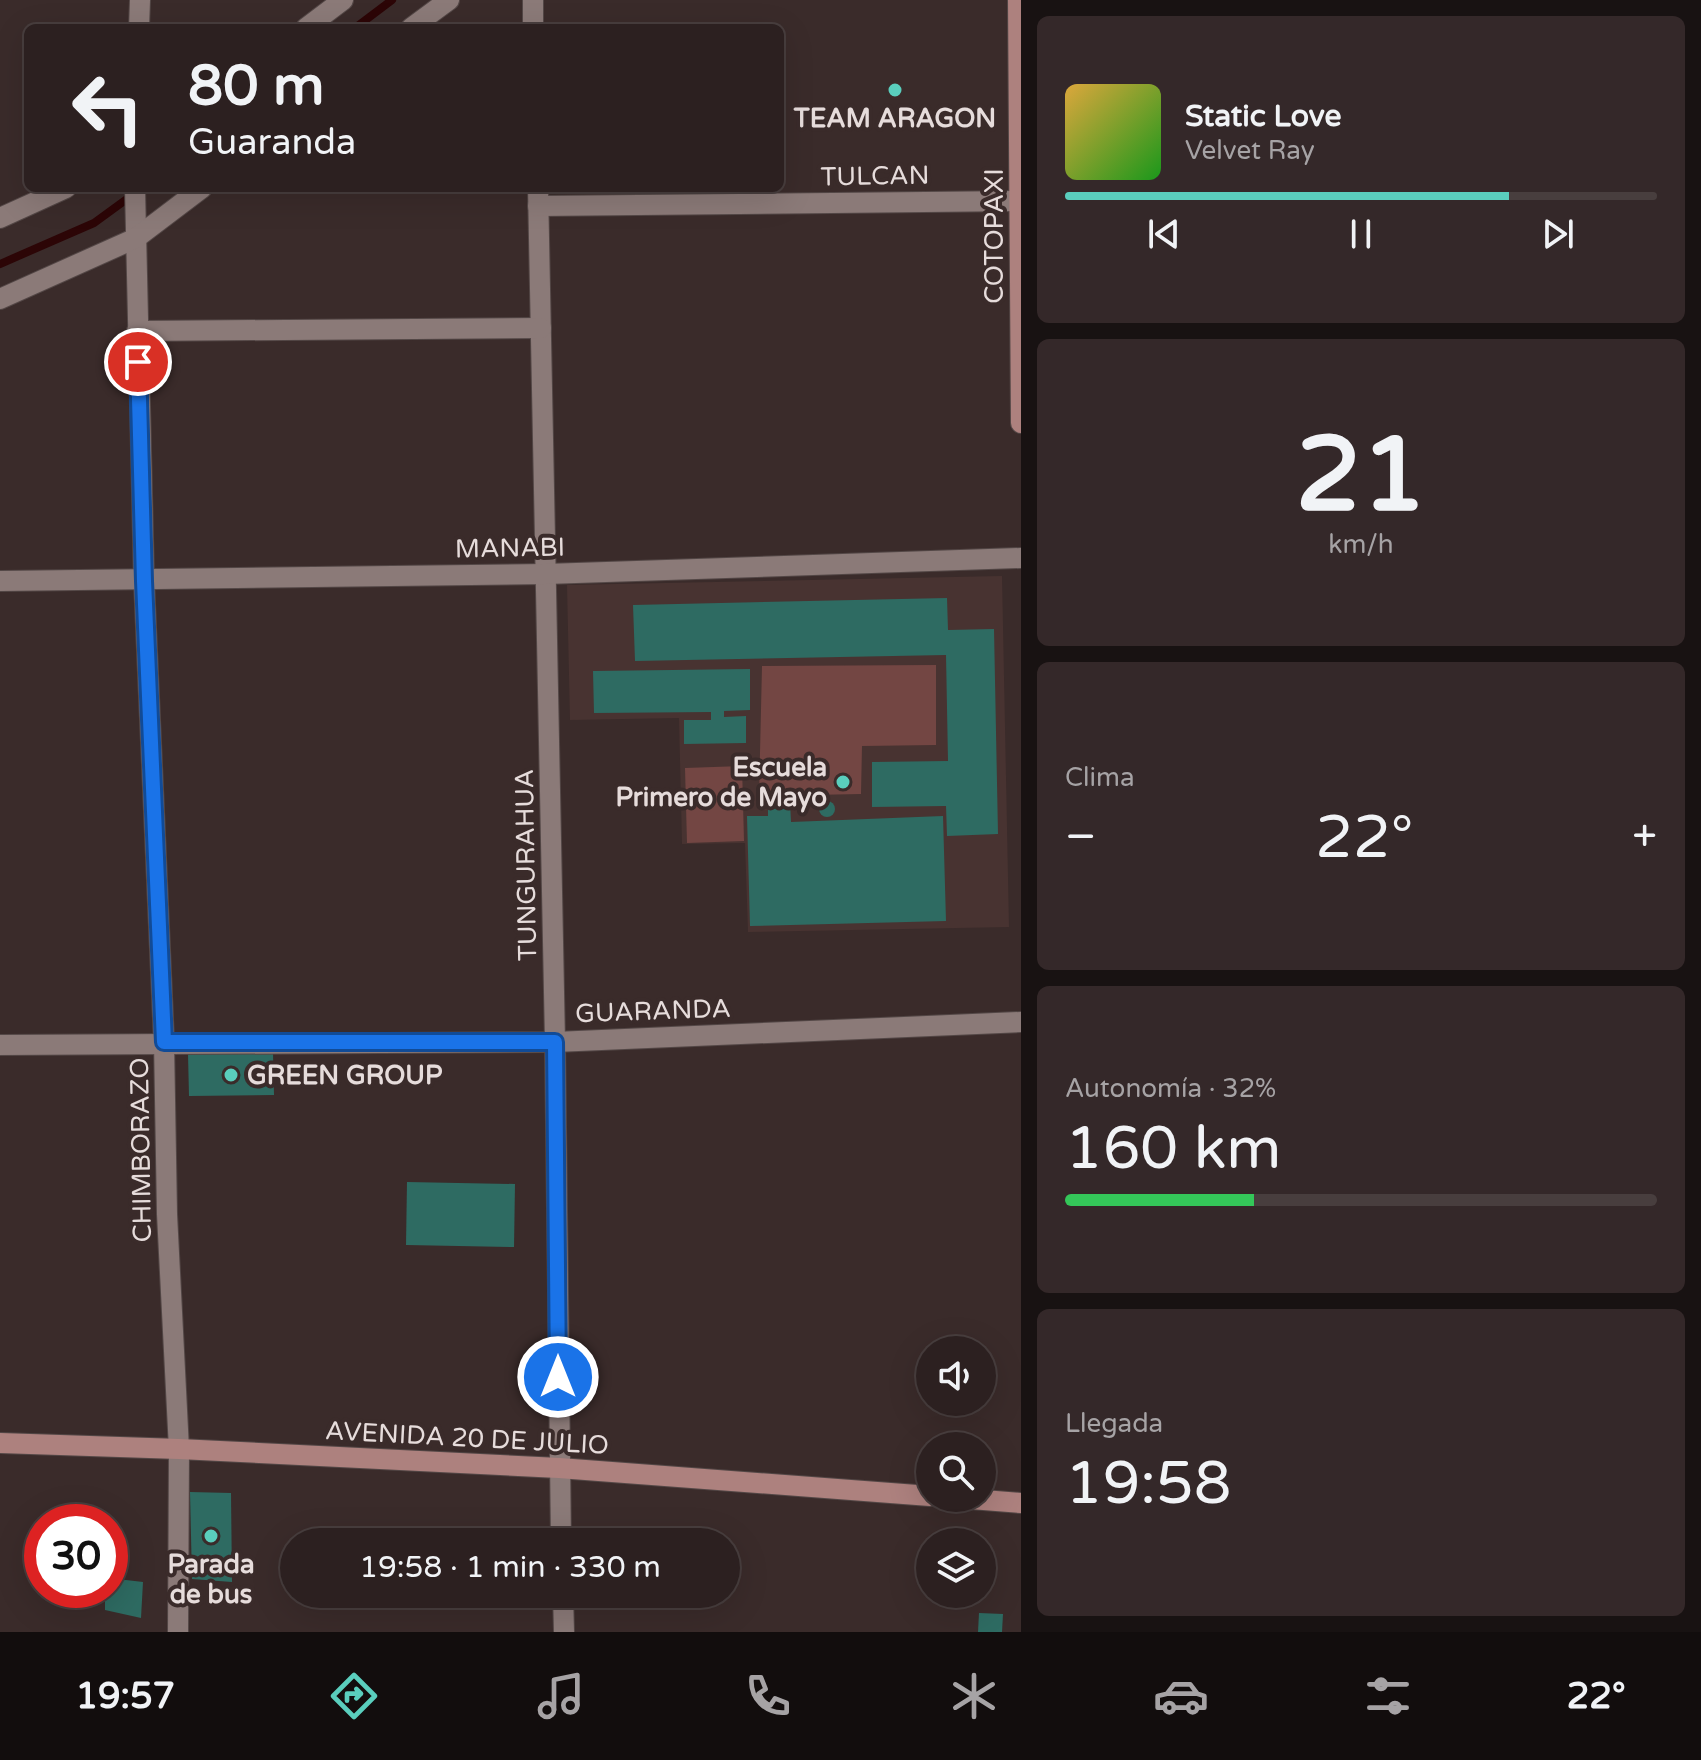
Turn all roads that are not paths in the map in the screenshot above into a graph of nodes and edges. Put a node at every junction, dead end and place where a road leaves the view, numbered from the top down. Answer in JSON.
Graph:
{"nodes":[{"id":1,"x":140,"y":0,"type":"edge"},
{"id":2,"x":343,"y":0,"type":"edge"},
{"id":3,"x":449,"y":0,"type":"edge"},
{"id":4,"x":533,"y":0,"type":"edge"},
{"id":5,"x":1018,"y":0,"type":"edge"},
{"id":6,"x":139,"y":24,"type":"edge"},
{"id":7,"x":311,"y":24,"type":"edge"},
{"id":8,"x":416,"y":24,"type":"edge"},
{"id":9,"x":533,"y":24,"type":"edge"},
{"id":10,"x":1020,"y":77,"type":"edge"},
{"id":11,"x":57,"y":192,"type":"edge"},
{"id":12,"x":135,"y":192,"type":"edge"},
{"id":13,"x":196,"y":192,"type":"edge"},
{"id":14,"x":538,"y":197,"type":"edge"},
{"id":15,"x":1019,"y":201,"type":"edge"},
{"id":16,"x":0,"y":218,"type":"edge"},
{"id":17,"x":136,"y":231,"type":"junction"},
{"id":18,"x":0,"y":299,"type":"edge"},
{"id":19,"x":1021,"y":311,"type":"edge"},
{"id":20,"x":541,"y":328,"type":"junction"},
{"id":21,"x":137,"y":331,"type":"junction"},
{"id":22,"x":1021,"y":423,"type":"edge"},
{"id":23,"x":1021,"y":558,"type":"edge"},
{"id":24,"x":546,"y":574,"type":"junction"},
{"id":25,"x":0,"y":581,"type":"edge"},
{"id":26,"x":144,"y":581,"type":"junction"},
{"id":27,"x":1021,"y":1022,"type":"edge"},
{"id":28,"x":164,"y":1042,"type":"junction"},
{"id":29,"x":555,"y":1042,"type":"junction"},
{"id":30,"x":0,"y":1045,"type":"edge"},
{"id":31,"x":0,"y":1443,"type":"edge"},
{"id":32,"x":179,"y":1449,"type":"junction"},
{"id":33,"x":559,"y":1468,"type":"junction"},
{"id":34,"x":916,"y":1495,"type":"edge"},
{"id":35,"x":996,"y":1501,"type":"edge"},
{"id":36,"x":1021,"y":1503,"type":"edge"},
{"id":37,"x":561,"y":1528,"type":"edge"},
{"id":38,"x":563,"y":1608,"type":"edge"},
{"id":39,"x":178,"y":1632,"type":"edge"},
{"id":40,"x":564,"y":1632,"type":"edge"}],
"edges":[{"from":1,"to":6,"type":"street"},
{"from":2,"to":7,"type":"street"},
{"from":3,"to":8,"type":"street"},
{"from":4,"to":9,"type":"street"},
{"from":5,"to":10,"type":"main road","name":"COTOPAXI"},
{"from":10,"to":15,"type":"main road","name":"COTOPAXI"},
{"from":11,"to":16,"type":"street"},
{"from":12,"to":17,"type":"street","name":"CHIMBORAZO"},
{"from":13,"to":17,"type":"street"},
{"from":14,"to":15,"type":"street","name":"TULCAN"},
{"from":14,"to":20,"type":"street","name":"TUNGURAHUA"},
{"from":15,"to":19,"type":"main road","name":"COTOPAXI"},
{"from":17,"to":18,"type":"street"},
{"from":17,"to":21,"type":"street","name":"CHIMBORAZO"},
{"from":19,"to":22,"type":"main road","name":"COTOPAXI"},
{"from":20,"to":21,"type":"street"},
{"from":20,"to":24,"type":"street","name":"TUNGURAHUA"},
{"from":21,"to":26,"type":"street","name":"CHIMBORAZO"},
{"from":23,"to":24,"type":"street","name":"MANABI"},
{"from":24,"to":26,"type":"street","name":"MANABI"},
{"from":24,"to":29,"type":"street","name":"TUNGURAHUA"},
{"from":25,"to":26,"type":"street","name":"MANABI"},
{"from":26,"to":28,"type":"street","name":"CHIMBORAZO"},
{"from":27,"to":29,"type":"street","name":"GUARANDA"},
{"from":28,"to":29,"type":"street","name":"GUARANDA"},
{"from":28,"to":30,"type":"street","name":"GUARANDA"},
{"from":28,"to":32,"type":"street","name":"CHIMBORAZO"},
{"from":29,"to":33,"type":"street","name":"TUNGURAHUA"},
{"from":31,"to":32,"type":"main road","name":"AVENIDA 20 DE JULIO"},
{"from":32,"to":33,"type":"main road","name":"AVENIDA 20 DE JULIO"},
{"from":32,"to":39,"type":"street","name":"CHIMBORAZO"},
{"from":33,"to":34,"type":"main road","name":"AVENIDA 20 DE JULIO"},
{"from":33,"to":37,"type":"street","name":"TUNGURAHUA"},
{"from":35,"to":36,"type":"main road"},
{"from":38,"to":40,"type":"street"}]}
